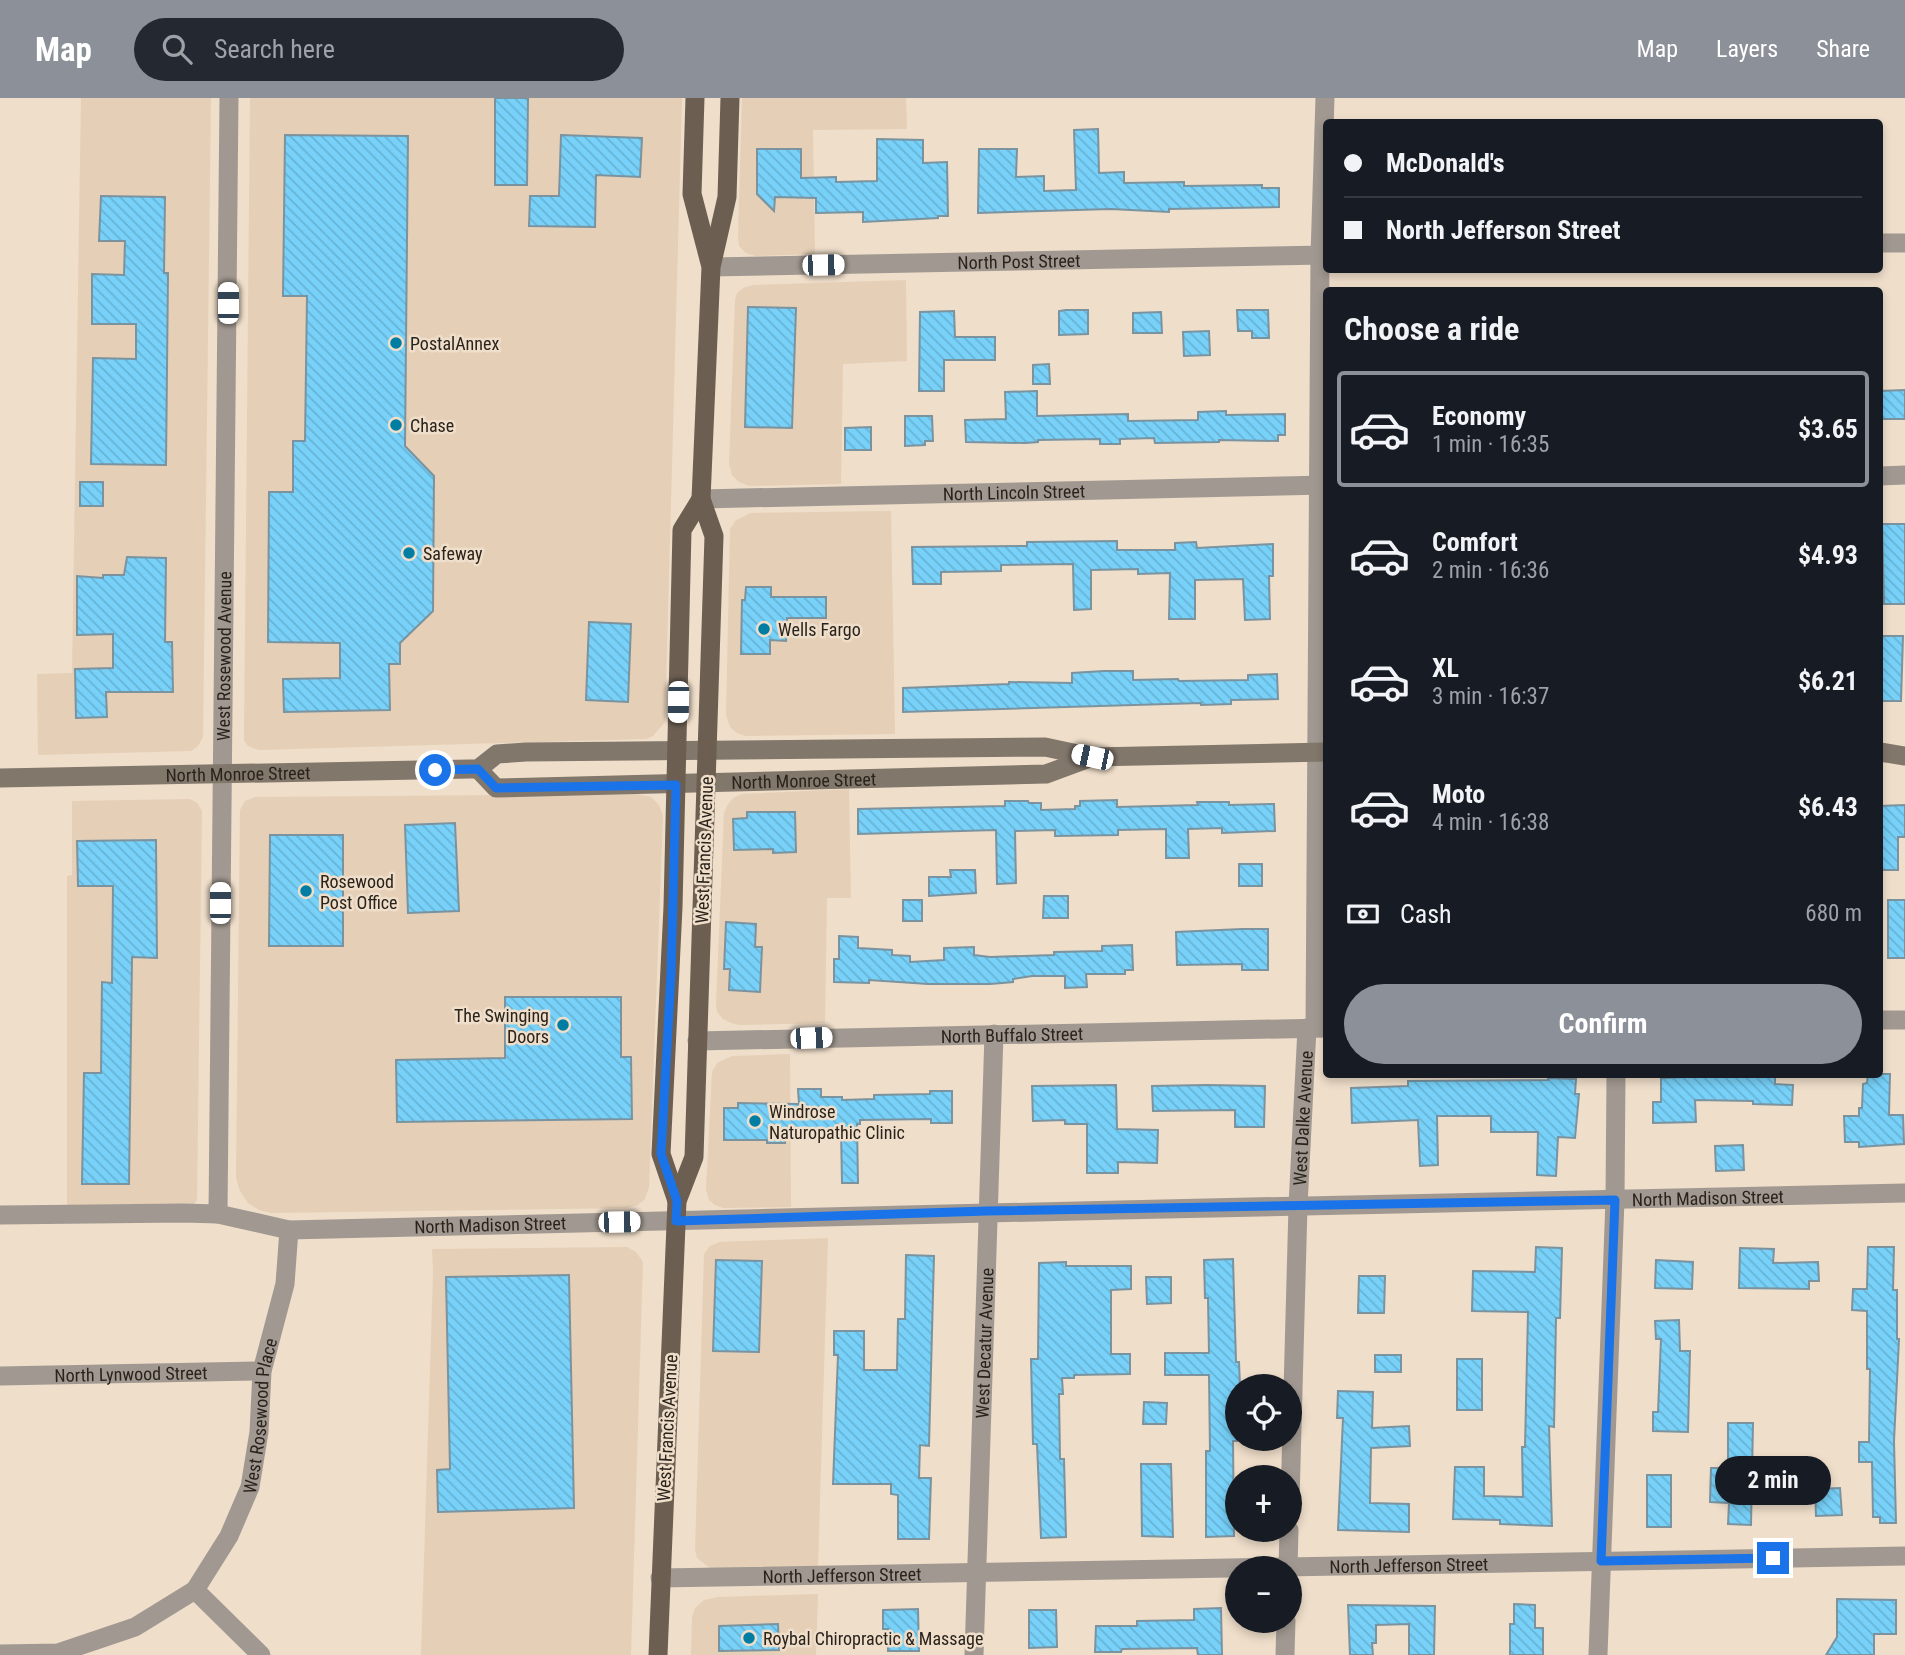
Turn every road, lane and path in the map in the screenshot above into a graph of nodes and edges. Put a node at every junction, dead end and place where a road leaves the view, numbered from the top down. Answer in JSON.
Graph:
{"nodes":[{"id":1,"x":229,"y":98,"type":"edge"},
{"id":2,"x":695,"y":98,"type":"edge"},
{"id":3,"x":730,"y":98,"type":"edge"},
{"id":4,"x":1325,"y":98,"type":"edge"},
{"id":5,"x":1325,"y":119,"type":"edge"},
{"id":6,"x":1883,"y":243,"type":"edge"},
{"id":7,"x":1905,"y":243,"type":"edge"},
{"id":8,"x":1323,"y":255,"type":"edge"},
{"id":9,"x":711,"y":267,"type":"junction"},
{"id":10,"x":1905,"y":475,"type":"edge"},
{"id":11,"x":1883,"y":476,"type":"edge"},
{"id":12,"x":1322,"y":485,"type":"edge"},
{"id":13,"x":701,"y":499,"type":"junction"},
{"id":14,"x":677,"y":750,"type":"junction"},
{"id":15,"x":707,"y":750,"type":"junction"},
{"id":16,"x":1883,"y":752,"type":"edge"},
{"id":17,"x":1322,"y":753,"type":"edge"},
{"id":18,"x":1905,"y":756,"type":"edge"},
{"id":19,"x":1092,"y":757,"type":"junction"},
{"id":20,"x":478,"y":769,"type":"junction"},
{"id":21,"x":221,"y":774,"type":"junction"},
{"id":22,"x":0,"y":778,"type":"edge"},
{"id":23,"x":706,"y":784,"type":"junction"},
{"id":24,"x":676,"y":785,"type":"junction"},
{"id":25,"x":1883,"y":1020,"type":"edge"},
{"id":26,"x":1905,"y":1020,"type":"edge"},
{"id":27,"x":1316,"y":1028,"type":"edge"},
{"id":28,"x":994,"y":1034,"type":"junction"},
{"id":29,"x":698,"y":1041,"type":"junction"},
{"id":30,"x":1616,"y":1078,"type":"edge"},
{"id":31,"x":1905,"y":1193,"type":"edge"},
{"id":32,"x":1615,"y":1200,"type":"junction"},
{"id":33,"x":677,"y":1201,"type":"junction"},
{"id":34,"x":1298,"y":1206,"type":"junction"},
{"id":35,"x":987,"y":1211,"type":"junction"},
{"id":36,"x":218,"y":1214,"type":"junction"},
{"id":37,"x":0,"y":1215,"type":"edge"},
{"id":38,"x":676,"y":1221,"type":"junction"},
{"id":39,"x":289,"y":1230,"type":"junction"},
{"id":40,"x":262,"y":1371,"type":"junction"},
{"id":41,"x":0,"y":1376,"type":"edge"},
{"id":42,"x":1291,"y":1465,"type":"edge"},
{"id":43,"x":1905,"y":1556,"type":"edge"},
{"id":44,"x":1601,"y":1561,"type":"junction"},
{"id":45,"x":1302,"y":1567,"type":"edge"},
{"id":46,"x":1225,"y":1568,"type":"edge"},
{"id":47,"x":977,"y":1572,"type":"junction"},
{"id":48,"x":660,"y":1578,"type":"junction"},
{"id":49,"x":195,"y":1590,"type":"junction"},
{"id":50,"x":1286,"y":1633,"type":"edge"},
{"id":51,"x":0,"y":1654,"type":"edge"},
{"id":52,"x":261,"y":1655,"type":"edge"},
{"id":53,"x":658,"y":1655,"type":"edge"},
{"id":54,"x":974,"y":1655,"type":"edge"},
{"id":55,"x":1285,"y":1655,"type":"edge"},
{"id":56,"x":1598,"y":1655,"type":"edge"}],
"edges":[{"from":1,"to":21,"type":"street","name":"West Rosewood Avenue"},
{"from":2,"to":9,"type":"main road","name":"West Francis Avenue"},
{"from":3,"to":9,"type":"main road","name":"West Francis Avenue"},
{"from":4,"to":5,"type":"street","name":"West Dalke Avenue"},
{"from":6,"to":7,"type":"street"},
{"from":8,"to":9,"type":"street","name":"North Post Street"},
{"from":8,"to":12,"type":"street","name":"West Dalke Avenue"},
{"from":9,"to":13,"type":"main road","name":"West Francis Avenue"},
{"from":10,"to":11,"type":"street"},
{"from":12,"to":13,"type":"street","name":"North Lincoln Street"},
{"from":12,"to":17,"type":"street","name":"West Dalke Avenue"},
{"from":13,"to":14,"type":"main road","name":"West Francis Avenue"},
{"from":13,"to":15,"type":"main road","name":"West Francis Avenue"},
{"from":14,"to":15,"type":"main road","name":"North Monroe Street"},
{"from":14,"to":20,"type":"main road","name":"North Monroe Street"},
{"from":14,"to":24,"type":"main road","name":"West Francis Avenue"},
{"from":15,"to":19,"type":"main road","name":"North Monroe Street"},
{"from":15,"to":23,"type":"main road","name":"West Francis Avenue"},
{"from":16,"to":18,"type":"main road"},
{"from":17,"to":19,"type":"main road","name":"North Monroe Street"},
{"from":17,"to":27,"type":"street","name":"West Dalke Avenue"},
{"from":19,"to":23,"type":"main road","name":"North Monroe Street"},
{"from":20,"to":21,"type":"main road","name":"North Monroe Street"},
{"from":20,"to":24,"type":"main road","name":"North Monroe Street"},
{"from":21,"to":22,"type":"main road","name":"North Monroe Street"},
{"from":21,"to":36,"type":"street","name":"West Rosewood Avenue"},
{"from":23,"to":24,"type":"main road","name":"North Monroe Street"},
{"from":23,"to":29,"type":"main road","name":"West Francis Avenue"},
{"from":24,"to":33,"type":"main road","name":"West Francis Avenue"},
{"from":25,"to":26,"type":"street"},
{"from":27,"to":28,"type":"street","name":"North Buffalo Street"},
{"from":27,"to":34,"type":"street","name":"West Dalke Avenue"},
{"from":28,"to":29,"type":"street","name":"North Buffalo Street"},
{"from":28,"to":35,"type":"street","name":"West Decatur Avenue"},
{"from":29,"to":33,"type":"main road","name":"West Francis Avenue"},
{"from":30,"to":32,"type":"street"},
{"from":31,"to":32,"type":"street","name":"North Madison Street"},
{"from":32,"to":34,"type":"street","name":"North Madison Street"},
{"from":32,"to":44,"type":"street"},
{"from":33,"to":38,"type":"main road","name":"West Francis Avenue"},
{"from":34,"to":35,"type":"street","name":"North Madison Street"},
{"from":34,"to":42,"type":"street","name":"West Dalke Avenue"},
{"from":35,"to":38,"type":"street","name":"North Madison Street"},
{"from":35,"to":47,"type":"street","name":"West Decatur Avenue"},
{"from":36,"to":37,"type":"street","name":"North Madison Street"},
{"from":36,"to":39,"type":"street","name":"North Madison Street"},
{"from":38,"to":39,"type":"street","name":"North Madison Street"},
{"from":38,"to":48,"type":"main road","name":"West Francis Avenue"},
{"from":39,"to":40,"type":"street","name":"West Rosewood Place"},
{"from":40,"to":41,"type":"street","name":"North Lynwood Street"},
{"from":40,"to":49,"type":"street","name":"West Rosewood Place"},
{"from":43,"to":44,"type":"street","name":"North Jefferson Street"},
{"from":44,"to":45,"type":"street","name":"North Jefferson Street"},
{"from":44,"to":56,"type":"street"},
{"from":46,"to":47,"type":"street","name":"North Jefferson Street"},
{"from":47,"to":48,"type":"street","name":"North Jefferson Street"},
{"from":47,"to":54,"type":"street","name":"West Decatur Avenue"},
{"from":48,"to":53,"type":"main road","name":"West Francis Avenue"},
{"from":49,"to":51,"type":"street"},
{"from":49,"to":52,"type":"street"},
{"from":50,"to":55,"type":"street"}]}
